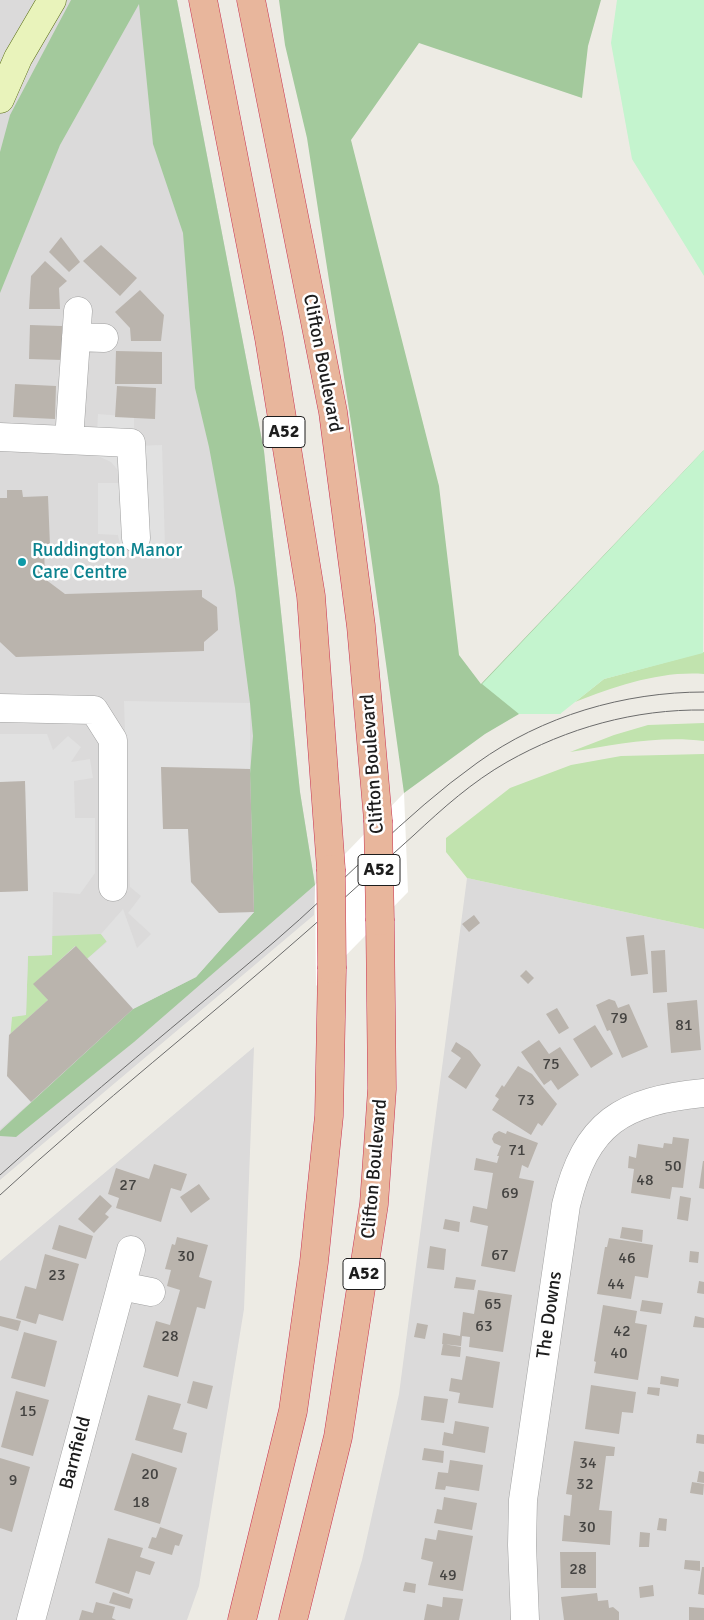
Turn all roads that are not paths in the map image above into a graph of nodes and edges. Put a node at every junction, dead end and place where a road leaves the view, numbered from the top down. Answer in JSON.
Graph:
{"nodes":[{"id":1,"x":52,"y":0,"type":"edge"},
{"id":2,"x":203,"y":0,"type":"edge"},
{"id":3,"x":251,"y":0,"type":"edge"},
{"id":4,"x":0,"y":99,"type":"edge"},
{"id":5,"x":104,"y":338,"type":"dead end"},
{"id":6,"x":0,"y":437,"type":"edge"},
{"id":7,"x":70,"y":440,"type":"junction"},
{"id":8,"x":136,"y":538,"type":"dead end"},
{"id":9,"x":0,"y":708,"type":"edge"},
{"id":10,"x":113,"y":888,"type":"dead end"},
{"id":11,"x":704,"y":1093,"type":"edge"},
{"id":12,"x":131,"y":1250,"type":"dead end"},
{"id":13,"x":121,"y":1286,"type":"junction"},
{"id":14,"x":151,"y":1292,"type":"dead end"},
{"id":15,"x":30,"y":1620,"type":"edge"},
{"id":16,"x":242,"y":1620,"type":"edge"},
{"id":17,"x":293,"y":1620,"type":"edge"},
{"id":18,"x":525,"y":1620,"type":"edge"}],
"edges":[{"from":1,"to":4,"type":"main road"},
{"from":2,"to":16,"type":"highway","number":"A52","bridge":true},
{"from":3,"to":17,"type":"highway","name":"Clifton Boulevard","number":"A52","bridge":true},
{"from":5,"to":7,"type":"street"},
{"from":6,"to":7,"type":"street"},
{"from":7,"to":8,"type":"street"},
{"from":9,"to":10,"type":"street"},
{"from":11,"to":18,"type":"street","name":"The Downs"},
{"from":12,"to":13,"type":"street","name":"Barnfield"},
{"from":13,"to":14,"type":"street"},
{"from":13,"to":15,"type":"street","name":"Barnfield"}]}
